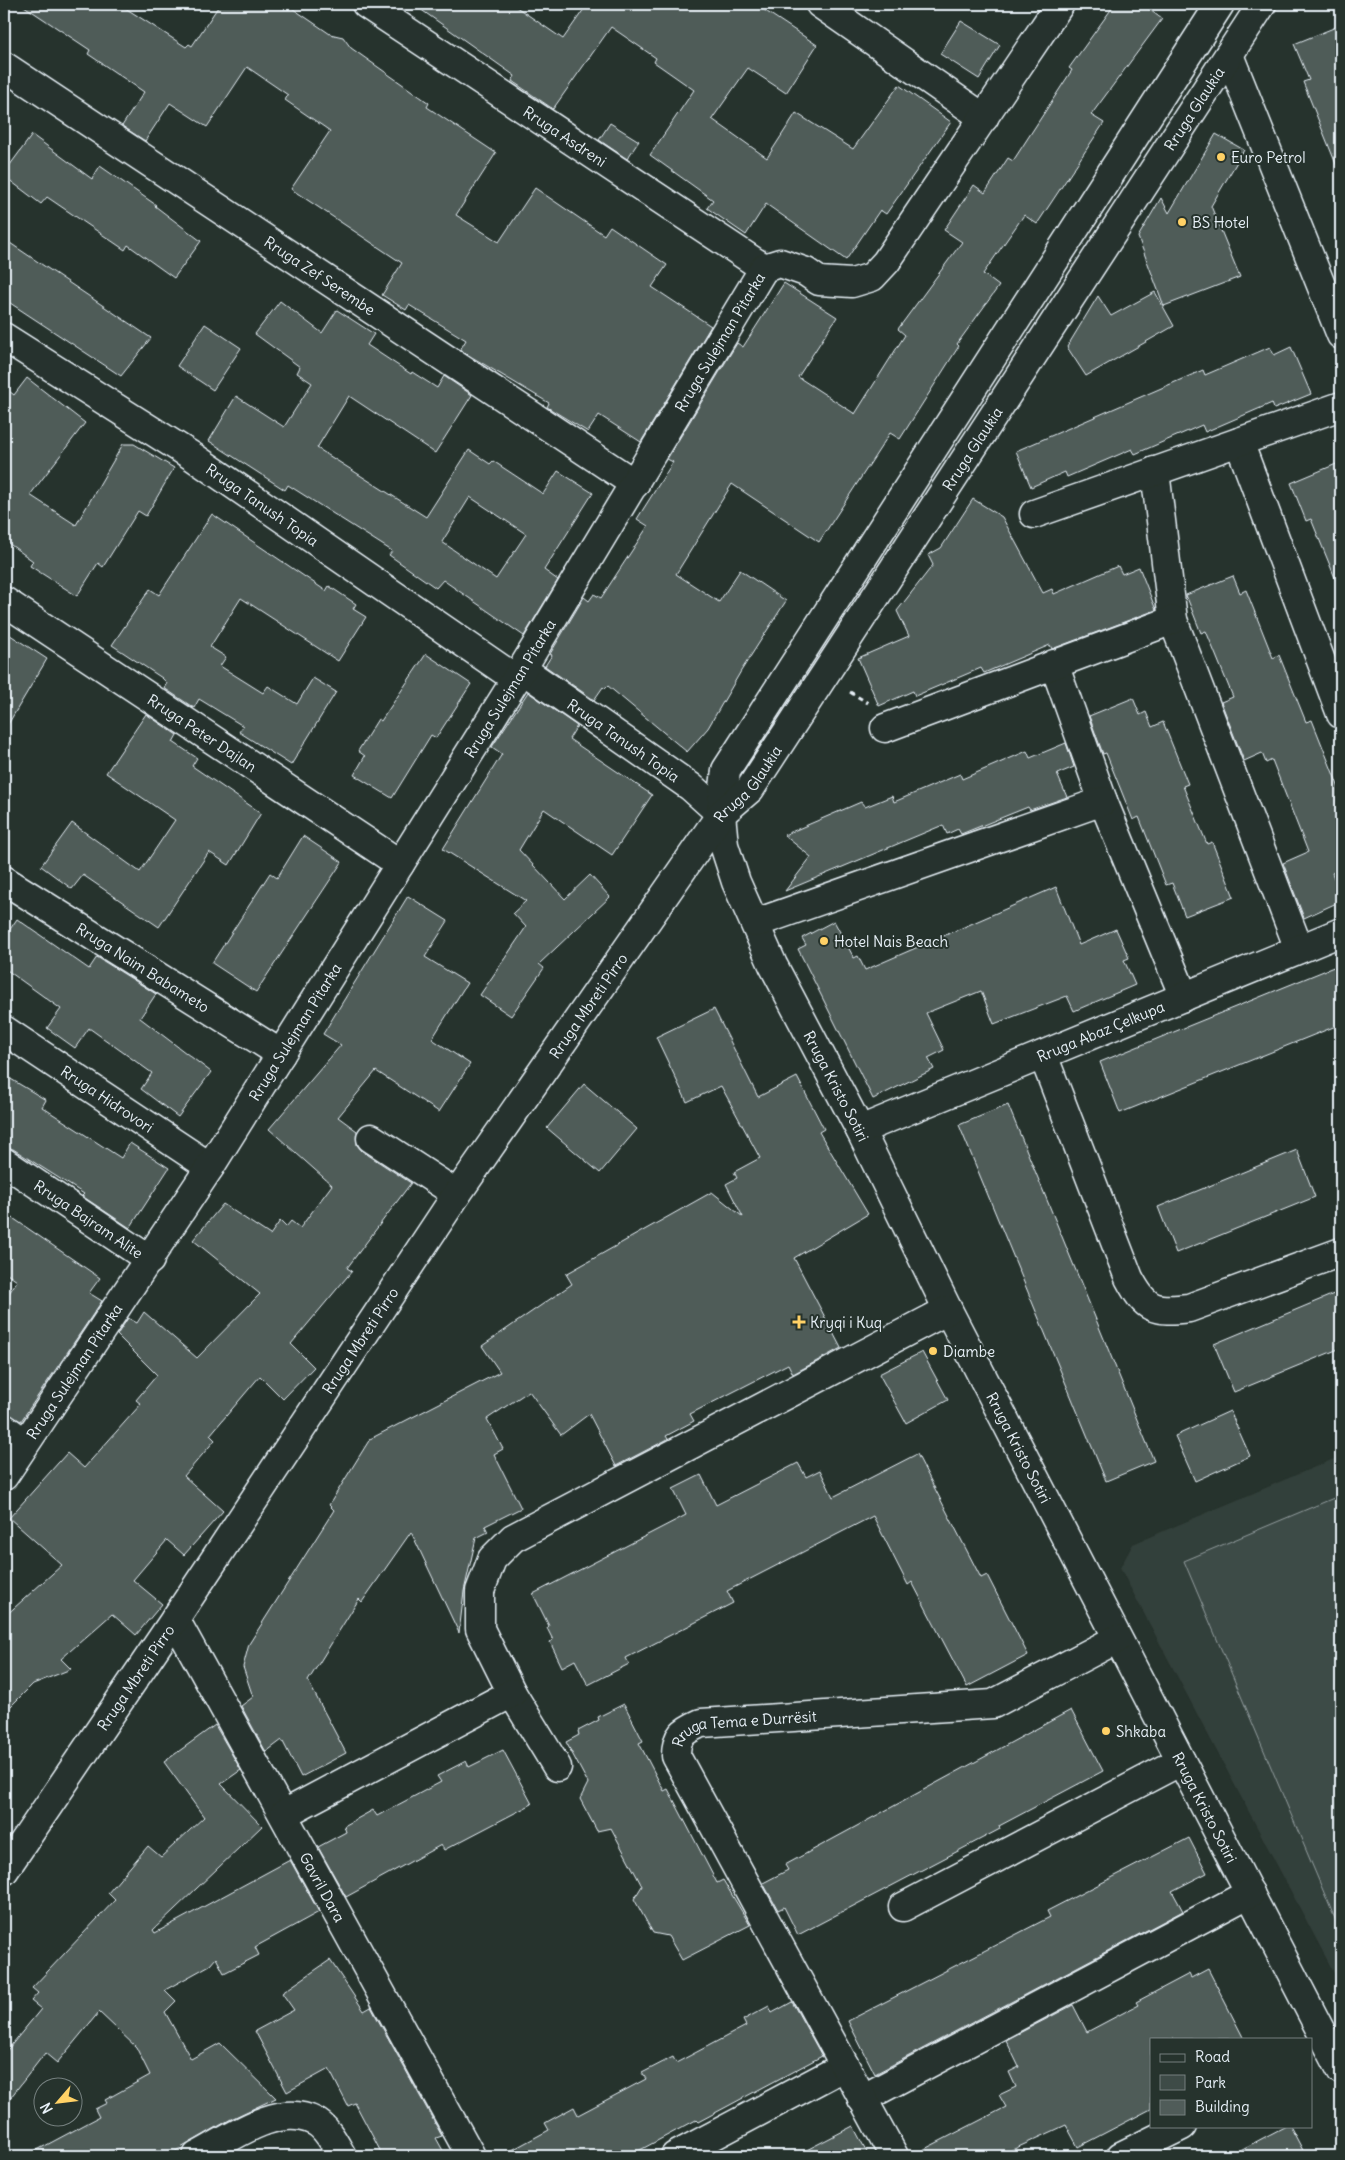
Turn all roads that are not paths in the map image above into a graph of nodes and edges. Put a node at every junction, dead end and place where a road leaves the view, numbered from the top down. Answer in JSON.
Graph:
{"nodes":[{"id":1,"x":366,"y":4,"type":"edge"},
{"id":2,"x":820,"y":4,"type":"edge"},
{"id":3,"x":1060,"y":4,"type":"edge"},
{"id":4,"x":1220,"y":4,"type":"edge"},
{"id":5,"x":1262,"y":4,"type":"edge"},
{"id":6,"x":1229,"y":55,"type":"junction"},
{"id":7,"x":4,"y":66,"type":"edge"},
{"id":8,"x":984,"y":118,"type":"junction"},
{"id":9,"x":764,"y":268,"type":"junction"},
{"id":10,"x":1341,"y":335,"type":"edge"},
{"id":11,"x":4,"y":337,"type":"edge"},
{"id":12,"x":1341,"y":406,"type":"edge"},
{"id":13,"x":1239,"y":442,"type":"junction"},
{"id":14,"x":1154,"y":471,"type":"junction"},
{"id":15,"x":635,"y":484,"type":"junction"},
{"id":16,"x":1034,"y":514,"type":"dead end"},
{"id":17,"x":4,"y":601,"type":"edge"},
{"id":18,"x":1173,"y":620,"type":"junction"},
{"id":19,"x":1054,"y":664,"type":"junction"},
{"id":20,"x":519,"y":674,"type":"junction"},
{"id":21,"x":1341,"y":714,"type":"edge"},
{"id":22,"x":885,"y":728,"type":"road end"},
{"id":23,"x":1103,"y":802,"type":"junction"},
{"id":24,"x":721,"y":814,"type":"junction"},
{"id":25,"x":400,"y":864,"type":"junction"},
{"id":26,"x":4,"y":880,"type":"edge"},
{"id":27,"x":756,"y":923,"type":"junction"},
{"id":28,"x":1341,"y":932,"type":"edge"},
{"id":29,"x":1299,"y":949,"type":"junction"},
{"id":30,"x":1184,"y":997,"type":"junction"},
{"id":31,"x":4,"y":1030,"type":"edge"},
{"id":32,"x":281,"y":1054,"type":"junction"},
{"id":33,"x":1043,"y":1055,"type":"junction"},
{"id":34,"x":860,"y":1130,"type":"junction"},
{"id":35,"x":371,"y":1138,"type":"dead end"},
{"id":36,"x":4,"y":1162,"type":"edge"},
{"id":37,"x":210,"y":1167,"type":"junction"},
{"id":38,"x":457,"y":1194,"type":"junction"},
{"id":39,"x":1341,"y":1252,"type":"edge"},
{"id":40,"x":150,"y":1260,"type":"junction"},
{"id":41,"x":948,"y":1310,"type":"junction"},
{"id":42,"x":14,"y":1436,"type":"edge"},
{"id":43,"x":4,"y":1476,"type":"edge"},
{"id":44,"x":175,"y":1619,"type":"junction"},
{"id":45,"x":1118,"y":1639,"type":"junction"},
{"id":46,"x":512,"y":1693,"type":"junction"},
{"id":47,"x":1181,"y":1761,"type":"junction"},
{"id":48,"x":557,"y":1767,"type":"dead end"},
{"id":49,"x":284,"y":1814,"type":"junction"},
{"id":50,"x":4,"y":1871,"type":"edge"},
{"id":51,"x":1250,"y":1893,"type":"junction"},
{"id":52,"x":903,"y":1907,"type":"dead end"},
{"id":53,"x":1331,"y":2058,"type":"edge"},
{"id":54,"x":845,"y":2066,"type":"junction"},
{"id":55,"x":862,"y":2099,"type":"junction"},
{"id":56,"x":1178,"y":2128,"type":"edge"},
{"id":57,"x":197,"y":2156,"type":"edge"},
{"id":58,"x":342,"y":2156,"type":"edge"},
{"id":59,"x":471,"y":2156,"type":"edge"},
{"id":60,"x":676,"y":2156,"type":"edge"},
{"id":61,"x":894,"y":2156,"type":"edge"},
{"id":62,"x":1121,"y":2156,"type":"edge"}],
"edges":[{"from":1,"to":9,"type":"street","name":"Rruga Asdreni"},
{"from":2,"to":8,"type":"street"},
{"from":3,"to":8,"type":"street","name":"Rruga Sulejman Pitarka"},
{"from":4,"to":24,"type":"street","name":"Rruga Glaukia"},
{"from":5,"to":6,"type":"street","name":"Rruga Glaukia"},
{"from":6,"to":10,"type":"street"},
{"from":6,"to":24,"type":"street","name":"Rruga Glaukia"},
{"from":7,"to":15,"type":"street","name":"Rruga Zef Serembe"},
{"from":8,"to":9,"type":"street","name":"Rruga Sulejman Pitarka"},
{"from":9,"to":15,"type":"street","name":"Rruga Sulejman Pitarka"},
{"from":11,"to":20,"type":"street","name":"Rruga Tanush Topia"},
{"from":12,"to":13,"type":"street"},
{"from":13,"to":14,"type":"street"},
{"from":13,"to":21,"type":"street"},
{"from":14,"to":16,"type":"street"},
{"from":14,"to":18,"type":"street"},
{"from":15,"to":20,"type":"street","name":"Rruga Sulejman Pitarka"},
{"from":17,"to":25,"type":"street","name":"Rruga Peter Dajlan"},
{"from":18,"to":19,"type":"street"},
{"from":18,"to":29,"type":"street"},
{"from":19,"to":22,"type":"street"},
{"from":19,"to":23,"type":"street"},
{"from":20,"to":24,"type":"street","name":"Rruga Tanush Topia"},
{"from":20,"to":25,"type":"street","name":"Rruga Sulejman Pitarka"},
{"from":23,"to":27,"type":"street"},
{"from":23,"to":30,"type":"street"},
{"from":24,"to":27,"type":"street","name":"Rruga Kristo Sotiri"},
{"from":24,"to":38,"type":"street","name":"Rruga Mbreti Pirro"},
{"from":25,"to":32,"type":"street","name":"Rruga Sulejman Pitarka"},
{"from":26,"to":32,"type":"street","name":"Rruga Naim Babameto"},
{"from":27,"to":34,"type":"street","name":"Rruga Kristo Sotiri"},
{"from":28,"to":29,"type":"street","name":"Rruga Abaz Çelkupa"},
{"from":29,"to":30,"type":"street","name":"Rruga Abaz Çelkupa"},
{"from":30,"to":33,"type":"street","name":"Rruga Abaz Çelkupa"},
{"from":31,"to":37,"type":"street","name":"Rruga Hidrovori"},
{"from":32,"to":37,"type":"street","name":"Rruga Sulejman Pitarka"},
{"from":33,"to":34,"type":"street","name":"Rruga Abaz Çelkupa"},
{"from":33,"to":39,"type":"street"},
{"from":34,"to":41,"type":"street","name":"Rruga Kristo Sotiri"},
{"from":35,"to":38,"type":"street"},
{"from":36,"to":40,"type":"street","name":"Rruga Bajram Alite"},
{"from":37,"to":40,"type":"street","name":"Rruga Sulejman Pitarka"},
{"from":38,"to":44,"type":"street","name":"Rruga Mbreti Pirro"},
{"from":40,"to":42,"type":"street","name":"Rruga Sulejman Pitarka"},
{"from":41,"to":45,"type":"street","name":"Rruga Kristo Sotiri"},
{"from":41,"to":46,"type":"street"},
{"from":42,"to":43,"type":"street","name":"Rruga Sulejman Pitarka"},
{"from":44,"to":49,"type":"street","name":"Gavril Dara"},
{"from":44,"to":50,"type":"street","name":"Rruga Mbreti Pirro"},
{"from":45,"to":47,"type":"street","name":"Rruga Kristo Sotiri"},
{"from":45,"to":54,"type":"street","name":"Rruga Tema e Durrësit"},
{"from":46,"to":48,"type":"street"},
{"from":46,"to":49,"type":"street"},
{"from":47,"to":51,"type":"street","name":"Rruga Kristo Sotiri"},
{"from":47,"to":52,"type":"street"},
{"from":49,"to":59,"type":"street","name":"Gavril Dara"},
{"from":51,"to":53,"type":"street","name":"Rruga Kristo Sotiri"},
{"from":51,"to":55,"type":"street"},
{"from":54,"to":55,"type":"street","name":"Rruga Tema e Durrësit"},
{"from":54,"to":60,"type":"street"},
{"from":55,"to":61,"type":"street","name":"Rruga Tema e Durrësit"},
{"from":56,"to":62,"type":"street"},
{"from":57,"to":58,"type":"street"}]}
